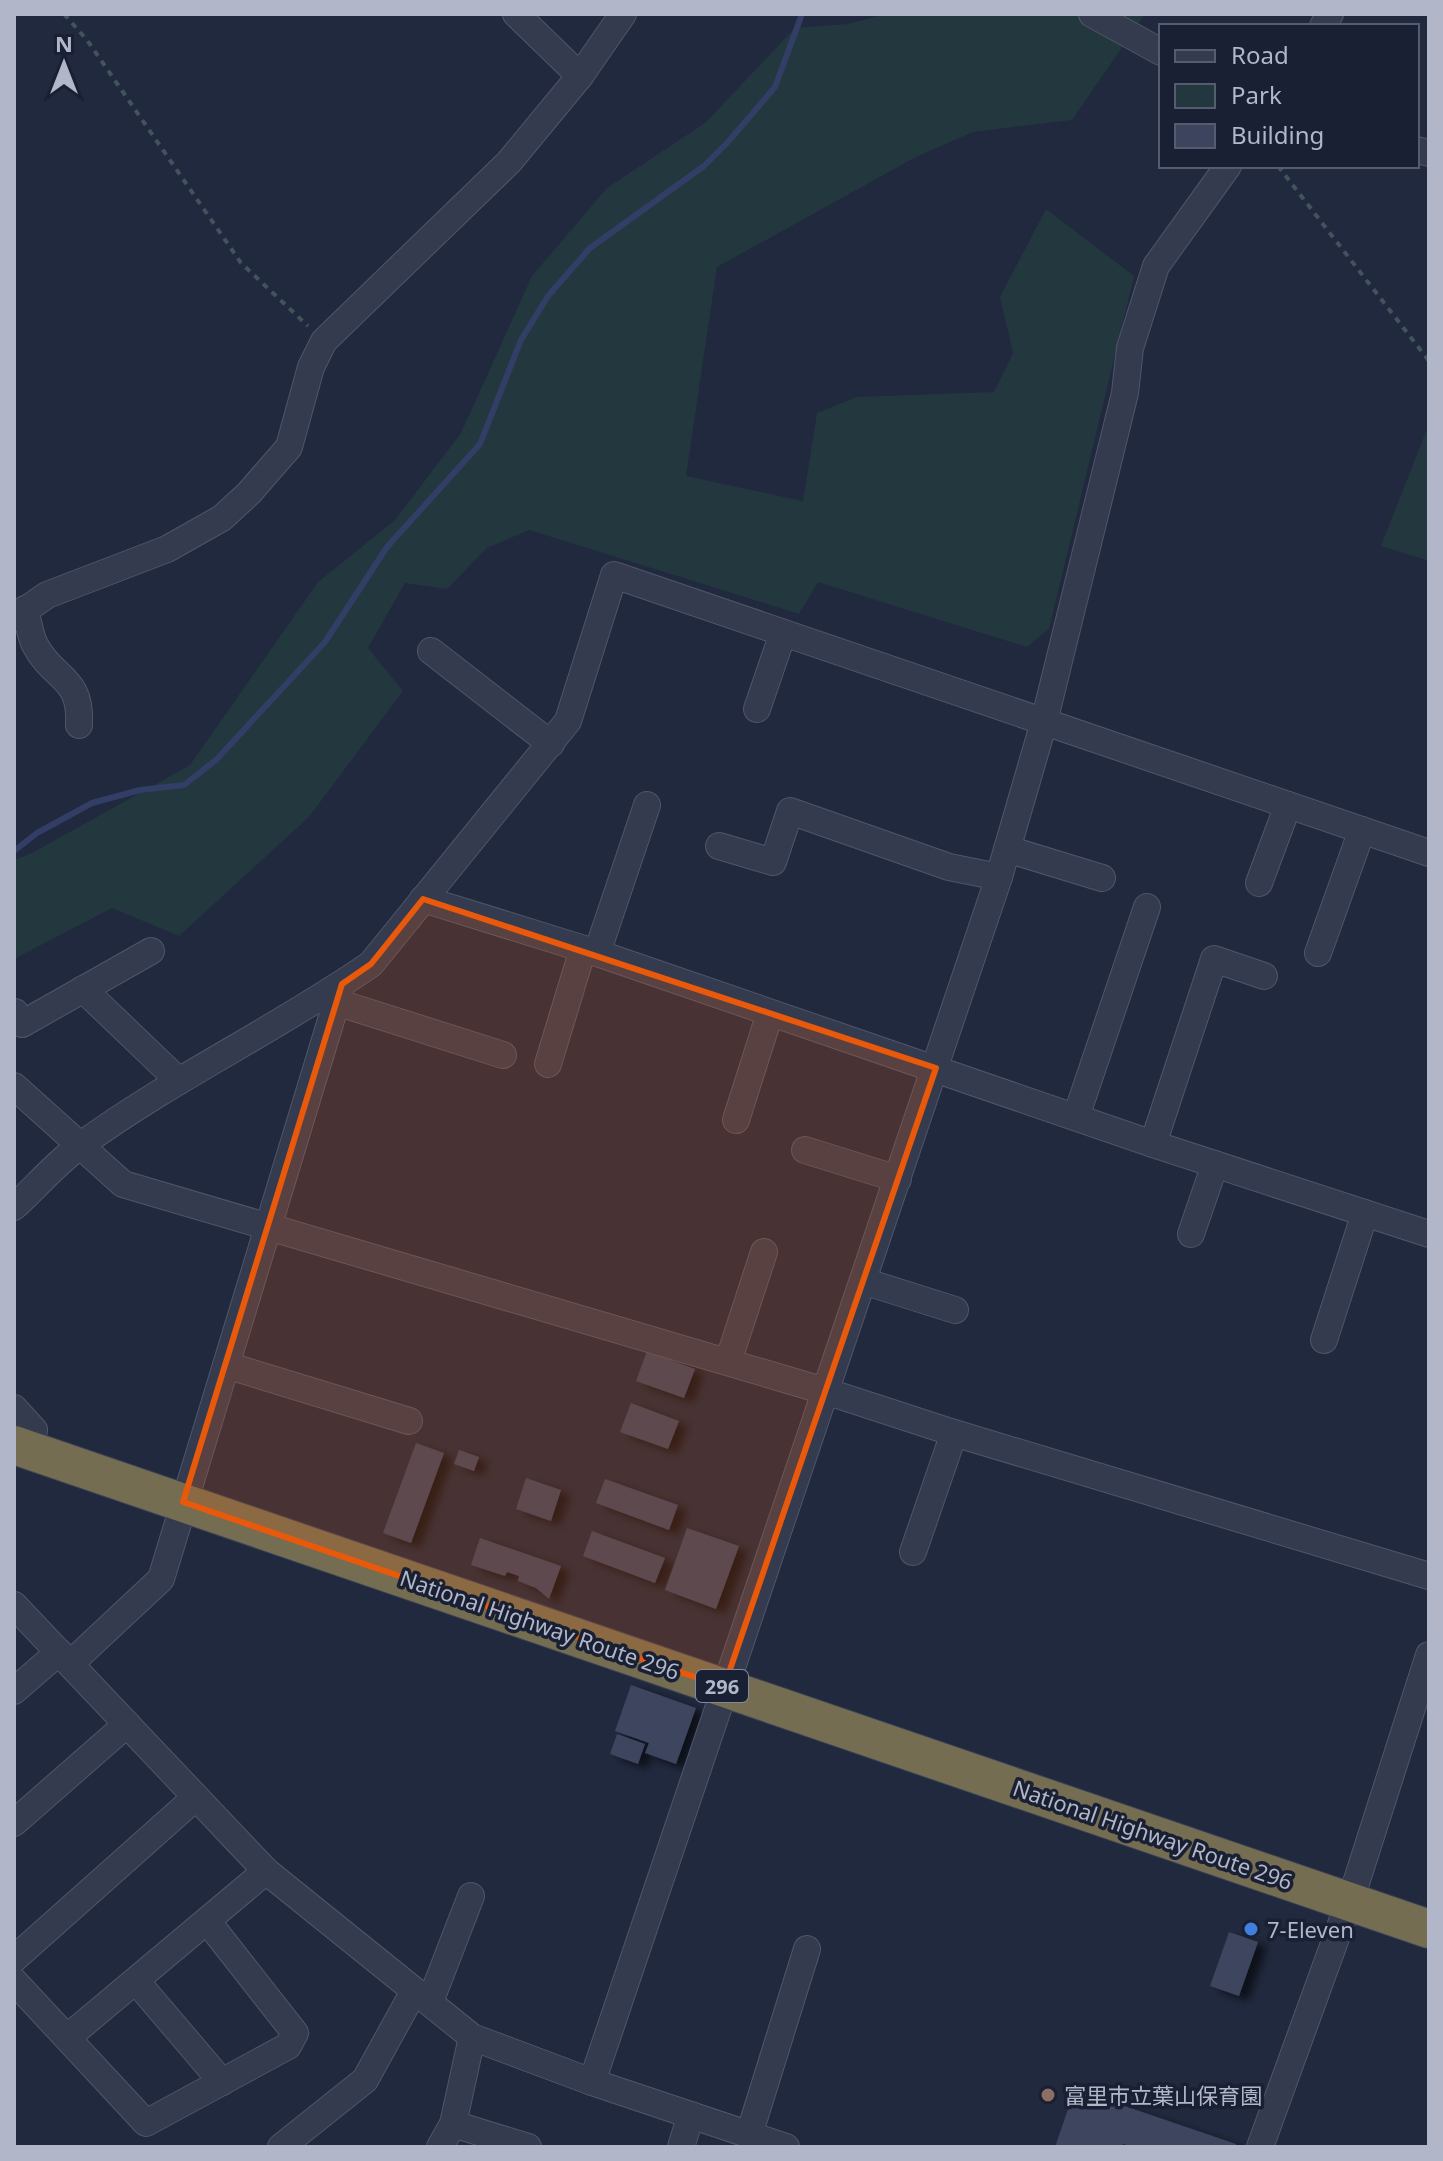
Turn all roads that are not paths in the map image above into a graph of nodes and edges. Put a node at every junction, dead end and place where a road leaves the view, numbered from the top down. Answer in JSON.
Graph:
{"nodes":[{"id":1,"x":516,"y":14,"type":"edge"},
{"id":2,"x":623,"y":14,"type":"edge"},
{"id":3,"x":1092,"y":14,"type":"edge"},
{"id":4,"x":1159,"y":51,"type":"edge"},
{"id":5,"x":580,"y":76,"type":"junction"},
{"id":6,"x":1227,"y":168,"type":"edge"},
{"id":7,"x":19,"y":613,"type":"edge"},
{"id":8,"x":783,"y":633,"type":"junction"},
{"id":9,"x":431,"y":651,"type":"dead end"},
{"id":10,"x":757,"y":709,"type":"dead end"},
{"id":11,"x":1044,"y":722,"type":"junction"},
{"id":12,"x":79,"y":725,"type":"dead end"},
{"id":13,"x":551,"y":744,"type":"junction"},
{"id":14,"x":647,"y":805,"type":"dead end"},
{"id":15,"x":1288,"y":805,"type":"junction"},
{"id":16,"x":1362,"y":830,"type":"junction"},
{"id":17,"x":719,"y":846,"type":"dead end"},
{"id":18,"x":1007,"y":849,"type":"junction"},
{"id":19,"x":1429,"y":853,"type":"edge"},
{"id":20,"x":999,"y":877,"type":"junction"},
{"id":21,"x":1102,"y":878,"type":"dead end"},
{"id":22,"x":1259,"y":883,"type":"dead end"},
{"id":23,"x":423,"y":899,"type":"junction"},
{"id":24,"x":1147,"y":907,"type":"dead end"},
{"id":25,"x":151,"y":951,"type":"dead end"},
{"id":26,"x":590,"y":951,"type":"junction"},
{"id":27,"x":1318,"y":953,"type":"dead end"},
{"id":28,"x":1264,"y":976,"type":"dead end"},
{"id":29,"x":83,"y":989,"type":"junction"},
{"id":30,"x":339,"y":993,"type":"junction"},
{"id":31,"x":15,"y":1012,"type":"edge"},
{"id":32,"x":770,"y":1013,"type":"junction"},
{"id":33,"x":503,"y":1055,"type":"dead end"},
{"id":34,"x":548,"y":1064,"type":"dead end"},
{"id":35,"x":936,"y":1068,"type":"junction"},
{"id":36,"x":179,"y":1081,"type":"junction"},
{"id":37,"x":14,"y":1086,"type":"edge"},
{"id":38,"x":1076,"y":1117,"type":"junction"},
{"id":39,"x":736,"y":1120,"type":"dead end"},
{"id":40,"x":1153,"y":1144,"type":"junction"},
{"id":41,"x":79,"y":1146,"type":"junction"},
{"id":42,"x":805,"y":1150,"type":"dead end"},
{"id":43,"x":1215,"y":1164,"type":"junction"},
{"id":44,"x":898,"y":1179,"type":"junction"},
{"id":45,"x":14,"y":1207,"type":"edge"},
{"id":46,"x":1365,"y":1213,"type":"junction"},
{"id":47,"x":268,"y":1227,"type":"junction"},
{"id":48,"x":1191,"y":1234,"type":"dead end"},
{"id":49,"x":1429,"y":1234,"type":"edge"},
{"id":50,"x":764,"y":1252,"type":"dead end"},
{"id":51,"x":863,"y":1281,"type":"junction"},
{"id":52,"x":955,"y":1310,"type":"dead end"},
{"id":53,"x":1324,"y":1340,"type":"dead end"},
{"id":54,"x":226,"y":1365,"type":"junction"},
{"id":55,"x":718,"y":1368,"type":"junction"},
{"id":56,"x":825,"y":1391,"type":"junction"},
{"id":57,"x":14,"y":1408,"type":"edge"},
{"id":58,"x":409,"y":1421,"type":"dead end"},
{"id":59,"x":954,"y":1433,"type":"junction"},
{"id":60,"x":21,"y":1447,"type":"edge"},
{"id":61,"x":183,"y":1502,"type":"junction"},
{"id":62,"x":913,"y":1552,"type":"dead end"},
{"id":63,"x":1429,"y":1576,"type":"edge"},
{"id":64,"x":14,"y":1605,"type":"edge"},
{"id":65,"x":1429,"y":1655,"type":"edge"},
{"id":66,"x":64,"y":1658,"type":"junction"},
{"id":67,"x":724,"y":1687,"type":"junction"},
{"id":68,"x":14,"y":1691,"type":"edge"},
{"id":69,"x":127,"y":1724,"type":"junction"},
{"id":70,"x":196,"y":1797,"type":"junction"},
{"id":71,"x":14,"y":1823,"type":"edge"},
{"id":72,"x":266,"y":1871,"type":"junction"},
{"id":73,"x":471,"y":1896,"type":"dead end"},
{"id":74,"x":1348,"y":1902,"type":"junction"},
{"id":75,"x":208,"y":1922,"type":"junction"},
{"id":76,"x":1429,"y":1929,"type":"edge"},
{"id":77,"x":807,"y":1949,"type":"dead end"},
{"id":78,"x":14,"y":1959,"type":"edge"},
{"id":79,"x":14,"y":1981,"type":"edge"},
{"id":80,"x":136,"y":1981,"type":"junction"},
{"id":81,"x":422,"y":1996,"type":"junction"},
{"id":82,"x":68,"y":2037,"type":"junction"},
{"id":83,"x":472,"y":2037,"type":"junction"},
{"id":84,"x":222,"y":2082,"type":"junction"},
{"id":85,"x":592,"y":2082,"type":"junction"},
{"id":86,"x":691,"y":2115,"type":"junction"},
{"id":87,"x":453,"y":2124,"type":"junction"},
{"id":88,"x":749,"y":2135,"type":"junction"},
{"id":89,"x":281,"y":2147,"type":"edge"},
{"id":90,"x":440,"y":2147,"type":"edge"},
{"id":91,"x":528,"y":2147,"type":"edge"},
{"id":92,"x":681,"y":2147,"type":"edge"},
{"id":93,"x":786,"y":2147,"type":"edge"},
{"id":94,"x":1260,"y":2147,"type":"edge"}],
"edges":[{"from":1,"to":5,"type":"street"},
{"from":2,"to":5,"type":"street"},
{"from":3,"to":4,"type":"street"},
{"from":5,"to":7,"type":"street"},
{"from":6,"to":11,"type":"street"},
{"from":7,"to":12,"type":"street"},
{"from":8,"to":10,"type":"street"},
{"from":8,"to":11,"type":"street"},
{"from":8,"to":13,"type":"street"},
{"from":9,"to":13,"type":"street"},
{"from":11,"to":15,"type":"street"},
{"from":11,"to":18,"type":"street"},
{"from":13,"to":23,"type":"street"},
{"from":14,"to":26,"type":"street"},
{"from":15,"to":16,"type":"street"},
{"from":15,"to":22,"type":"street"},
{"from":16,"to":19,"type":"street"},
{"from":16,"to":27,"type":"street"},
{"from":17,"to":20,"type":"street"},
{"from":18,"to":20,"type":"street"},
{"from":18,"to":21,"type":"street"},
{"from":20,"to":35,"type":"street"},
{"from":23,"to":26,"type":"street"},
{"from":23,"to":30,"type":"street"},
{"from":24,"to":38,"type":"street"},
{"from":25,"to":29,"type":"street"},
{"from":26,"to":32,"type":"street"},
{"from":26,"to":34,"type":"street"},
{"from":28,"to":40,"type":"street"},
{"from":29,"to":31,"type":"street"},
{"from":29,"to":36,"type":"street"},
{"from":30,"to":33,"type":"street"},
{"from":30,"to":36,"type":"street"},
{"from":30,"to":47,"type":"street"},
{"from":32,"to":35,"type":"street"},
{"from":32,"to":39,"type":"street"},
{"from":35,"to":38,"type":"street"},
{"from":35,"to":44,"type":"street"},
{"from":36,"to":41,"type":"street"},
{"from":37,"to":41,"type":"street"},
{"from":38,"to":40,"type":"street"},
{"from":40,"to":43,"type":"street"},
{"from":41,"to":45,"type":"street"},
{"from":41,"to":47,"type":"street"},
{"from":42,"to":44,"type":"street"},
{"from":43,"to":46,"type":"street"},
{"from":43,"to":48,"type":"street"},
{"from":44,"to":51,"type":"street"},
{"from":46,"to":49,"type":"street"},
{"from":46,"to":53,"type":"street"},
{"from":47,"to":54,"type":"street"},
{"from":47,"to":55,"type":"street"},
{"from":50,"to":55,"type":"street"},
{"from":51,"to":52,"type":"street"},
{"from":51,"to":56,"type":"street"},
{"from":54,"to":58,"type":"street"},
{"from":54,"to":61,"type":"street"},
{"from":55,"to":56,"type":"street"},
{"from":56,"to":59,"type":"street"},
{"from":56,"to":67,"type":"street"},
{"from":57,"to":60,"type":"street"},
{"from":59,"to":62,"type":"street"},
{"from":59,"to":63,"type":"street"},
{"from":60,"to":61,"type":"highway","name":"National Highway Route 296","number":"296"},
{"from":61,"to":66,"type":"street"},
{"from":61,"to":67,"type":"highway","name":"National Highway Route 296","number":"296"},
{"from":64,"to":66,"type":"street"},
{"from":65,"to":74,"type":"street"},
{"from":66,"to":68,"type":"street"},
{"from":66,"to":69,"type":"street"},
{"from":67,"to":74,"type":"highway","name":"National Highway Route 296","number":"296"},
{"from":67,"to":85,"type":"street"},
{"from":69,"to":70,"type":"street"},
{"from":69,"to":71,"type":"street"},
{"from":70,"to":72,"type":"street"},
{"from":70,"to":78,"type":"street"},
{"from":72,"to":75,"type":"street"},
{"from":72,"to":81,"type":"street"},
{"from":73,"to":81,"type":"street"},
{"from":74,"to":76,"type":"highway","name":"National Highway Route 296","number":"296"},
{"from":74,"to":94,"type":"street"},
{"from":75,"to":80,"type":"street"},
{"from":75,"to":84,"type":"street"},
{"from":77,"to":88,"type":"street"},
{"from":79,"to":82,"type":"street"},
{"from":80,"to":82,"type":"street"},
{"from":80,"to":84,"type":"street"},
{"from":81,"to":83,"type":"street"},
{"from":81,"to":89,"type":"street"},
{"from":82,"to":84,"type":"street"},
{"from":83,"to":85,"type":"street"},
{"from":83,"to":87,"type":"street"},
{"from":85,"to":86,"type":"street"},
{"from":86,"to":88,"type":"street"},
{"from":86,"to":92,"type":"street"},
{"from":87,"to":90,"type":"street"},
{"from":87,"to":91,"type":"street"},
{"from":88,"to":93,"type":"street"}]}
